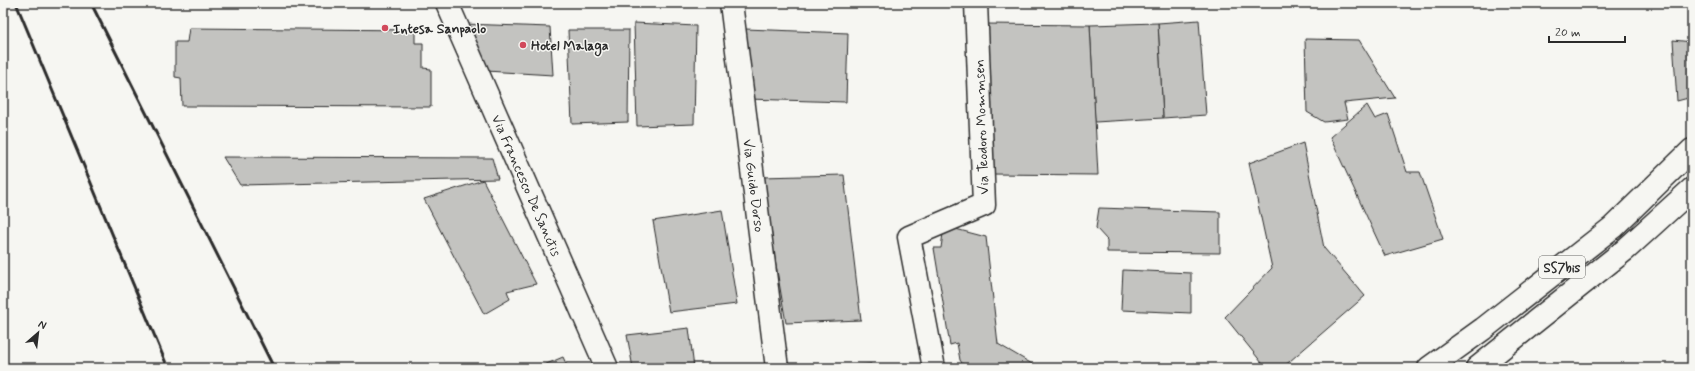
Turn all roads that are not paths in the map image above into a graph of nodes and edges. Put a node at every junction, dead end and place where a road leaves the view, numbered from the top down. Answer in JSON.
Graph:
{"nodes":[{"id":1,"x":447,"y":3,"type":"edge"},
{"id":2,"x":731,"y":3,"type":"edge"},
{"id":3,"x":976,"y":3,"type":"edge"},
{"id":4,"x":1689,"y":153,"type":"edge"},
{"id":5,"x":1692,"y":189,"type":"edge"},
{"id":6,"x":607,"y":368,"type":"edge"},
{"id":7,"x":778,"y":368,"type":"edge"},
{"id":8,"x":934,"y":368,"type":"edge"},
{"id":9,"x":1428,"y":368,"type":"edge"},
{"id":10,"x":1477,"y":368,"type":"edge"}],
"edges":[{"from":1,"to":6,"type":"main road","name":"Via Francesco De Sanctis"},
{"from":2,"to":7,"type":"main road","name":"Via Guido Dorso"},
{"from":3,"to":8,"type":"main road","name":"Via Teodoro Mommsen"},
{"from":4,"to":9,"type":"main road","number":"SS7bis"},
{"from":5,"to":10,"type":"main road","number":"SS7bis"}]}
